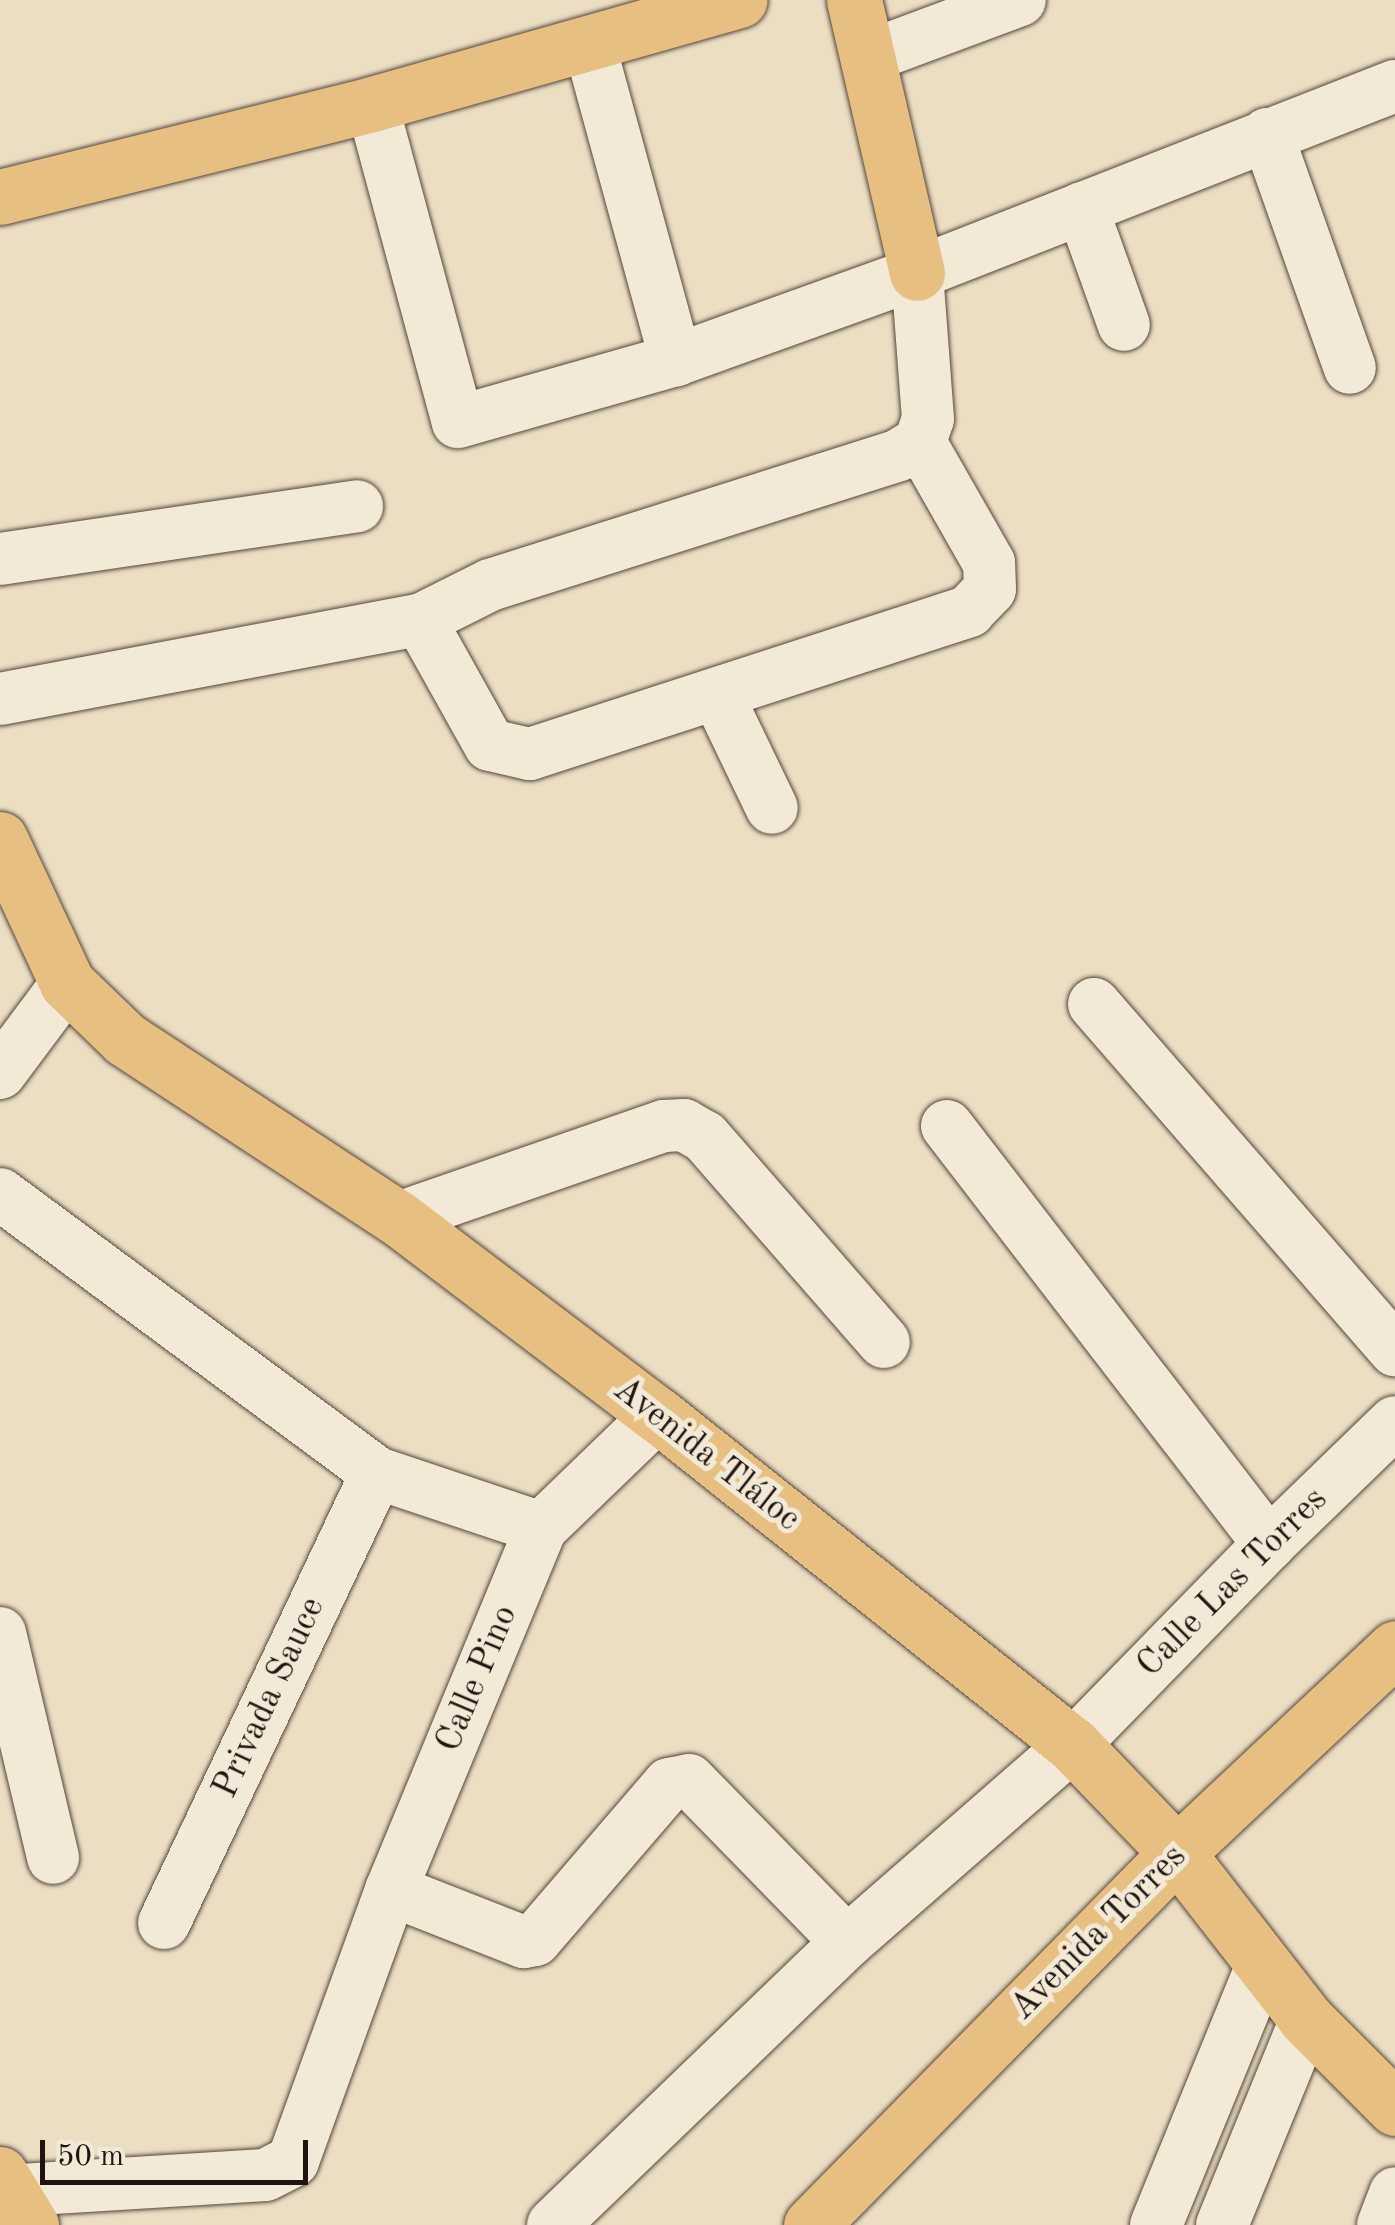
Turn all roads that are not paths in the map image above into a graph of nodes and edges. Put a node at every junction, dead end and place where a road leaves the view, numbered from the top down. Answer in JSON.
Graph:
{"nodes":[{"id":1,"x":740,"y":0,"type":"edge"},
{"id":2,"x":854,"y":0,"type":"edge"},
{"id":3,"x":1020,"y":0,"type":"edge"},
{"id":4,"x":589,"y":42,"type":"junction"},
{"id":5,"x":867,"y":57,"type":"junction"},
{"id":6,"x":1395,"y":86,"type":"edge"},
{"id":7,"x":372,"y":104,"type":"junction"},
{"id":8,"x":1267,"y":134,"type":"junction"},
{"id":9,"x":0,"y":197,"type":"edge"},
{"id":10,"x":1082,"y":208,"type":"junction"},
{"id":11,"x":917,"y":273,"type":"junction"},
{"id":12,"x":1124,"y":325,"type":"dead end"},
{"id":13,"x":676,"y":360,"type":"junction"},
{"id":14,"x":1350,"y":368,"type":"dead end"},
{"id":15,"x":920,"y":442,"type":"junction"},
{"id":16,"x":357,"y":506,"type":"dead end"},
{"id":17,"x":0,"y":560,"type":"edge"},
{"id":18,"x":420,"y":620,"type":"junction"},
{"id":19,"x":718,"y":696,"type":"junction"},
{"id":20,"x":0,"y":699,"type":"edge"},
{"id":21,"x":772,"y":808,"type":"dead end"},
{"id":22,"x":0,"y":839,"type":"edge"},
{"id":23,"x":67,"y":983,"type":"junction"},
{"id":24,"x":1094,"y":1004,"type":"dead end"},
{"id":25,"x":0,"y":1073,"type":"edge"},
{"id":26,"x":947,"y":1126,"type":"dead end"},
{"id":27,"x":0,"y":1194,"type":"edge"},
{"id":28,"x":398,"y":1218,"type":"junction"},
{"id":29,"x":884,"y":1342,"type":"dead end"},
{"id":30,"x":1395,"y":1350,"type":"edge"},
{"id":31,"x":658,"y":1415,"type":"junction"},
{"id":32,"x":1395,"y":1422,"type":"edge"},
{"id":33,"x":377,"y":1473,"type":"junction"},
{"id":34,"x":542,"y":1528,"type":"junction"},
{"id":35,"x":1269,"y":1544,"type":"junction"},
{"id":36,"x":0,"y":1633,"type":"edge"},
{"id":37,"x":1395,"y":1648,"type":"edge"},
{"id":38,"x":1074,"y":1745,"type":"junction"},
{"id":39,"x":1177,"y":1853,"type":"junction"},
{"id":40,"x":53,"y":1858,"type":"dead end"},
{"id":41,"x":390,"y":1890,"type":"junction"},
{"id":42,"x":164,"y":1923,"type":"dead end"},
{"id":43,"x":847,"y":1942,"type":"junction"},
{"id":44,"x":1262,"y":1963,"type":"junction"},
{"id":45,"x":1306,"y":2019,"type":"junction"},
{"id":46,"x":1395,"y":2108,"type":"edge"},
{"id":47,"x":1395,"y":2193,"type":"edge"},
{"id":48,"x":10,"y":2194,"type":"edge"},
{"id":49,"x":554,"y":2225,"type":"edge"},
{"id":50,"x":811,"y":2225,"type":"edge"},
{"id":51,"x":1156,"y":2225,"type":"edge"},
{"id":52,"x":1222,"y":2225,"type":"edge"},
{"id":53,"x":1383,"y":2225,"type":"edge"}],
"edges":[{"from":1,"to":4,"type":"main road"},
{"from":2,"to":5,"type":"main road"},
{"from":3,"to":5,"type":"street"},
{"from":4,"to":7,"type":"main road"},
{"from":4,"to":13,"type":"street"},
{"from":5,"to":11,"type":"main road"},
{"from":6,"to":8,"type":"street"},
{"from":7,"to":9,"type":"main road"},
{"from":7,"to":13,"type":"street"},
{"from":8,"to":10,"type":"street"},
{"from":8,"to":14,"type":"street"},
{"from":10,"to":11,"type":"street"},
{"from":10,"to":12,"type":"street"},
{"from":11,"to":13,"type":"street"},
{"from":11,"to":15,"type":"street"},
{"from":15,"to":18,"type":"street"},
{"from":15,"to":19,"type":"street"},
{"from":16,"to":17,"type":"street"},
{"from":18,"to":19,"type":"street"},
{"from":18,"to":20,"type":"street"},
{"from":19,"to":21,"type":"street"},
{"from":22,"to":23,"type":"main road","name":"Avenida Tláloc"},
{"from":23,"to":25,"type":"street"},
{"from":23,"to":28,"type":"main road","name":"Avenida Tláloc"},
{"from":24,"to":30,"type":"street"},
{"from":26,"to":35,"type":"street"},
{"from":27,"to":33,"type":"street"},
{"from":28,"to":29,"type":"street"},
{"from":28,"to":31,"type":"main road","name":"Avenida Tláloc"},
{"from":31,"to":34,"type":"street"},
{"from":31,"to":38,"type":"main road","name":"Avenida Tláloc"},
{"from":32,"to":35,"type":"street","name":"Calle Las Torres"},
{"from":33,"to":34,"type":"street"},
{"from":33,"to":42,"type":"street","name":"Privada Sauce"},
{"from":34,"to":41,"type":"street","name":"Calle Pino"},
{"from":35,"to":38,"type":"street","name":"Calle Las Torres"},
{"from":36,"to":40,"type":"street"},
{"from":37,"to":39,"type":"main road","name":"Avenida Torres"},
{"from":38,"to":39,"type":"main road","name":"Avenida Tláloc"},
{"from":38,"to":43,"type":"street","name":"Calle Las Torres"},
{"from":39,"to":44,"type":"main road","name":"Avenida Tláloc"},
{"from":39,"to":50,"type":"main road","name":"Avenida Torres"},
{"from":41,"to":43,"type":"street"},
{"from":41,"to":48,"type":"street","name":"Calle Pino"},
{"from":43,"to":49,"type":"street","name":"Calle Las Torres"},
{"from":44,"to":45,"type":"main road","name":"Avenida Tláloc"},
{"from":44,"to":51,"type":"street"},
{"from":45,"to":46,"type":"main road","name":"Avenida Tláloc"},
{"from":45,"to":52,"type":"street"},
{"from":47,"to":53,"type":"street"}]}
